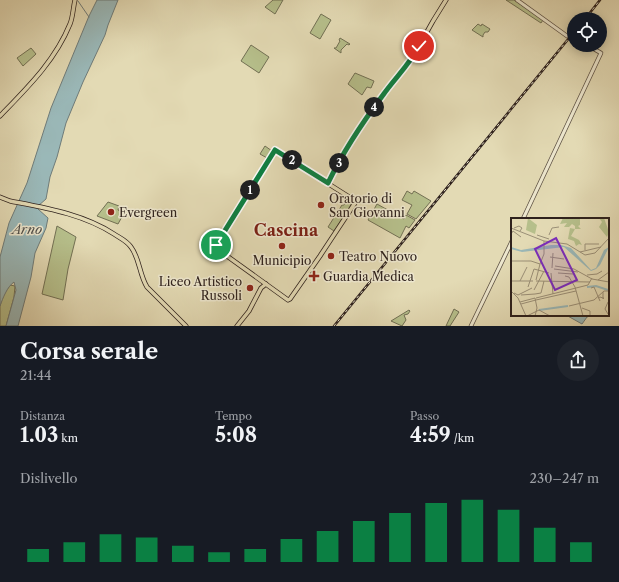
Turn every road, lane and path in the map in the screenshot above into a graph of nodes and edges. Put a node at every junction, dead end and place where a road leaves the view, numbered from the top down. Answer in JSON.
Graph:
{"nodes":[{"id":1,"x":75,"y":0,"type":"edge"},
{"id":2,"x":446,"y":0,"type":"edge"},
{"id":3,"x":518,"y":0,"type":"edge"},
{"id":4,"x":567,"y":36,"type":"dead end"},
{"id":5,"x":600,"y":52,"type":"edge"},
{"id":6,"x":0,"y":116,"type":"edge"},
{"id":7,"x":328,"y":183,"type":"junction"},
{"id":8,"x":0,"y":197,"type":"edge"},
{"id":9,"x":523,"y":218,"type":"edge"},
{"id":10,"x":511,"y":242,"type":"edge"},
{"id":11,"x":260,"y":280,"type":"junction"},
{"id":12,"x":266,"y":284,"type":"junction"},
{"id":13,"x":261,"y":288,"type":"junction"},
{"id":14,"x":186,"y":326,"type":"edge"},
{"id":15,"x":237,"y":326,"type":"edge"},
{"id":16,"x":471,"y":326,"type":"edge"}],
"edges":[{"from":1,"to":6,"type":"main road"},
{"from":2,"to":7,"type":"main road"},
{"from":3,"to":4,"type":"street"},
{"from":5,"to":9,"type":"street"},
{"from":7,"to":11,"type":"main road"},
{"from":7,"to":12,"type":"main road"},
{"from":8,"to":14,"type":"main road"},
{"from":10,"to":16,"type":"street"},
{"from":11,"to":12,"type":"main road"},
{"from":11,"to":13,"type":"main road"},
{"from":12,"to":13,"type":"main road"},
{"from":13,"to":15,"type":"main road"}]}
